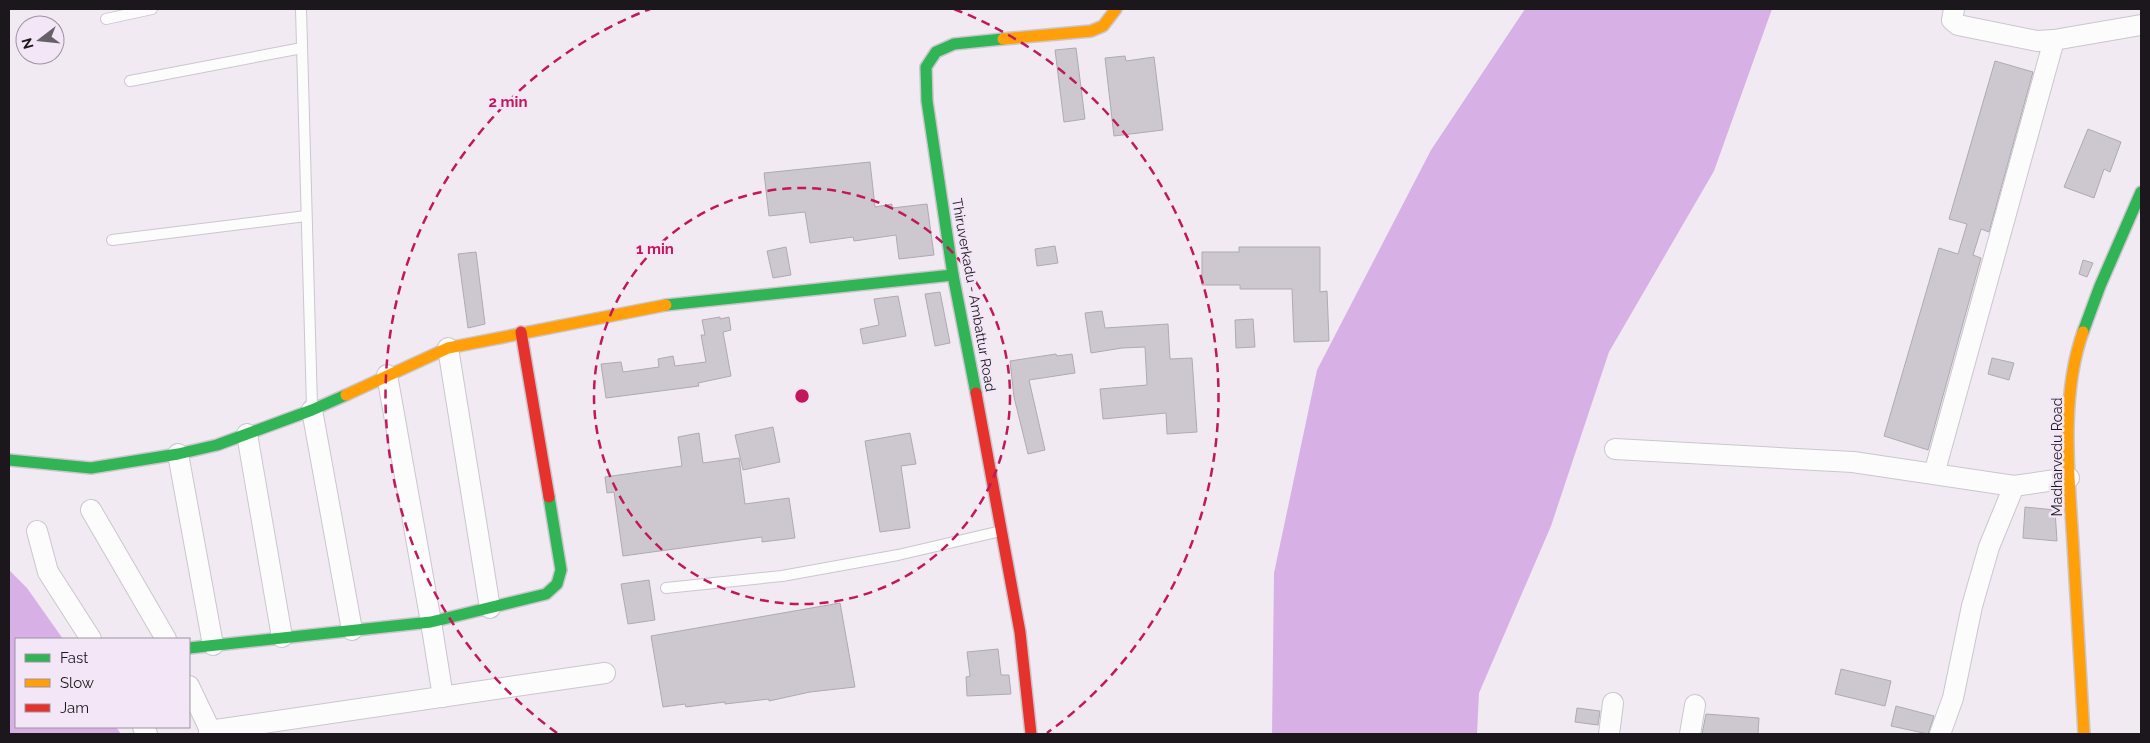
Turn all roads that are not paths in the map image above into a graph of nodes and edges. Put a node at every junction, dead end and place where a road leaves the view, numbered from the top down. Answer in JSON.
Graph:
{"nodes":[{"id":1,"x":152,"y":9,"type":"edge"},
{"id":2,"x":301,"y":9,"type":"edge"},
{"id":3,"x":1116,"y":9,"type":"edge"},
{"id":4,"x":1954,"y":9,"type":"edge"},
{"id":5,"x":106,"y":19,"type":"dead end"},
{"id":6,"x":2141,"y":25,"type":"edge"},
{"id":7,"x":2054,"y":40,"type":"junction"},
{"id":8,"x":302,"y":48,"type":"junction"},
{"id":9,"x":130,"y":81,"type":"dead end"},
{"id":10,"x":2141,"y":192,"type":"edge"},
{"id":11,"x":306,"y":216,"type":"junction"},
{"id":12,"x":112,"y":240,"type":"dead end"},
{"id":13,"x":953,"y":275,"type":"junction"},
{"id":14,"x":521,"y":332,"type":"junction"},
{"id":15,"x":448,"y":348,"type":"junction"},
{"id":16,"x":387,"y":375,"type":"junction"},
{"id":17,"x":312,"y":410,"type":"junction"},
{"id":18,"x":247,"y":434,"type":"junction"},
{"id":19,"x":1615,"y":449,"type":"dead end"},
{"id":20,"x":178,"y":454,"type":"junction"},
{"id":21,"x":9,"y":460,"type":"edge"},
{"id":22,"x":1934,"y":474,"type":"junction"},
{"id":23,"x":2069,"y":478,"type":"junction"},
{"id":24,"x":2014,"y":486,"type":"junction"},
{"id":25,"x":91,"y":510,"type":"dead end"},
{"id":26,"x":37,"y":531,"type":"dead end"},
{"id":27,"x":1002,"y":531,"type":"junction"},
{"id":28,"x":666,"y":588,"type":"dead end"},
{"id":29,"x":490,"y":608,"type":"junction"},
{"id":30,"x":431,"y":622,"type":"junction"},
{"id":31,"x":352,"y":630,"type":"junction"},
{"id":32,"x":282,"y":636,"type":"junction"},
{"id":33,"x":90,"y":638,"type":"edge"},
{"id":34,"x":165,"y":638,"type":"edge"},
{"id":35,"x":213,"y":645,"type":"junction"},
{"id":36,"x":190,"y":648,"type":"edge"},
{"id":37,"x":605,"y":673,"type":"dead end"},
{"id":38,"x":190,"y":688,"type":"edge"},
{"id":39,"x":443,"y":697,"type":"junction"},
{"id":40,"x":1613,"y":703,"type":"dead end"},
{"id":41,"x":1695,"y":705,"type":"dead end"},
{"id":42,"x":211,"y":733,"type":"edge"},
{"id":43,"x":1030,"y":734,"type":"edge"},
{"id":44,"x":1609,"y":734,"type":"edge"},
{"id":45,"x":1690,"y":734,"type":"edge"},
{"id":46,"x":1940,"y":734,"type":"edge"},
{"id":47,"x":2084,"y":734,"type":"edge"}],
"edges":[{"from":1,"to":5,"type":"lane"},
{"from":2,"to":8,"type":"lane"},
{"from":3,"to":13,"type":"street","name":"Thiruverkadu - Ambattur Road"},
{"from":4,"to":7,"type":"street"},
{"from":6,"to":7,"type":"street"},
{"from":7,"to":22,"type":"street"},
{"from":8,"to":9,"type":"lane"},
{"from":8,"to":11,"type":"lane"},
{"from":10,"to":23,"type":"street","name":"Madharvedu Road"},
{"from":11,"to":12,"type":"lane"},
{"from":11,"to":17,"type":"lane"},
{"from":13,"to":14,"type":"street"},
{"from":13,"to":27,"type":"street","name":"Thiruverkadu - Ambattur Road"},
{"from":14,"to":15,"type":"street"},
{"from":14,"to":29,"type":"street"},
{"from":15,"to":16,"type":"street"},
{"from":15,"to":29,"type":"street"},
{"from":16,"to":17,"type":"street"},
{"from":16,"to":30,"type":"street"},
{"from":17,"to":18,"type":"street"},
{"from":17,"to":31,"type":"street"},
{"from":18,"to":20,"type":"street"},
{"from":18,"to":32,"type":"street"},
{"from":19,"to":22,"type":"street"},
{"from":20,"to":21,"type":"street"},
{"from":20,"to":35,"type":"street"},
{"from":22,"to":24,"type":"street"},
{"from":23,"to":24,"type":"street"},
{"from":23,"to":47,"type":"street","name":"Madharvedu Road"},
{"from":24,"to":46,"type":"street"},
{"from":25,"to":34,"type":"street"},
{"from":26,"to":33,"type":"street"},
{"from":27,"to":28,"type":"lane"},
{"from":27,"to":43,"type":"street","name":"Thiruverkadu - Ambattur Road"},
{"from":29,"to":30,"type":"street"},
{"from":30,"to":31,"type":"street"},
{"from":30,"to":39,"type":"street"},
{"from":31,"to":32,"type":"street"},
{"from":32,"to":35,"type":"street"},
{"from":35,"to":36,"type":"street"},
{"from":37,"to":39,"type":"street"},
{"from":38,"to":42,"type":"street"},
{"from":39,"to":42,"type":"street"},
{"from":40,"to":44,"type":"street"},
{"from":41,"to":45,"type":"street"}]}
